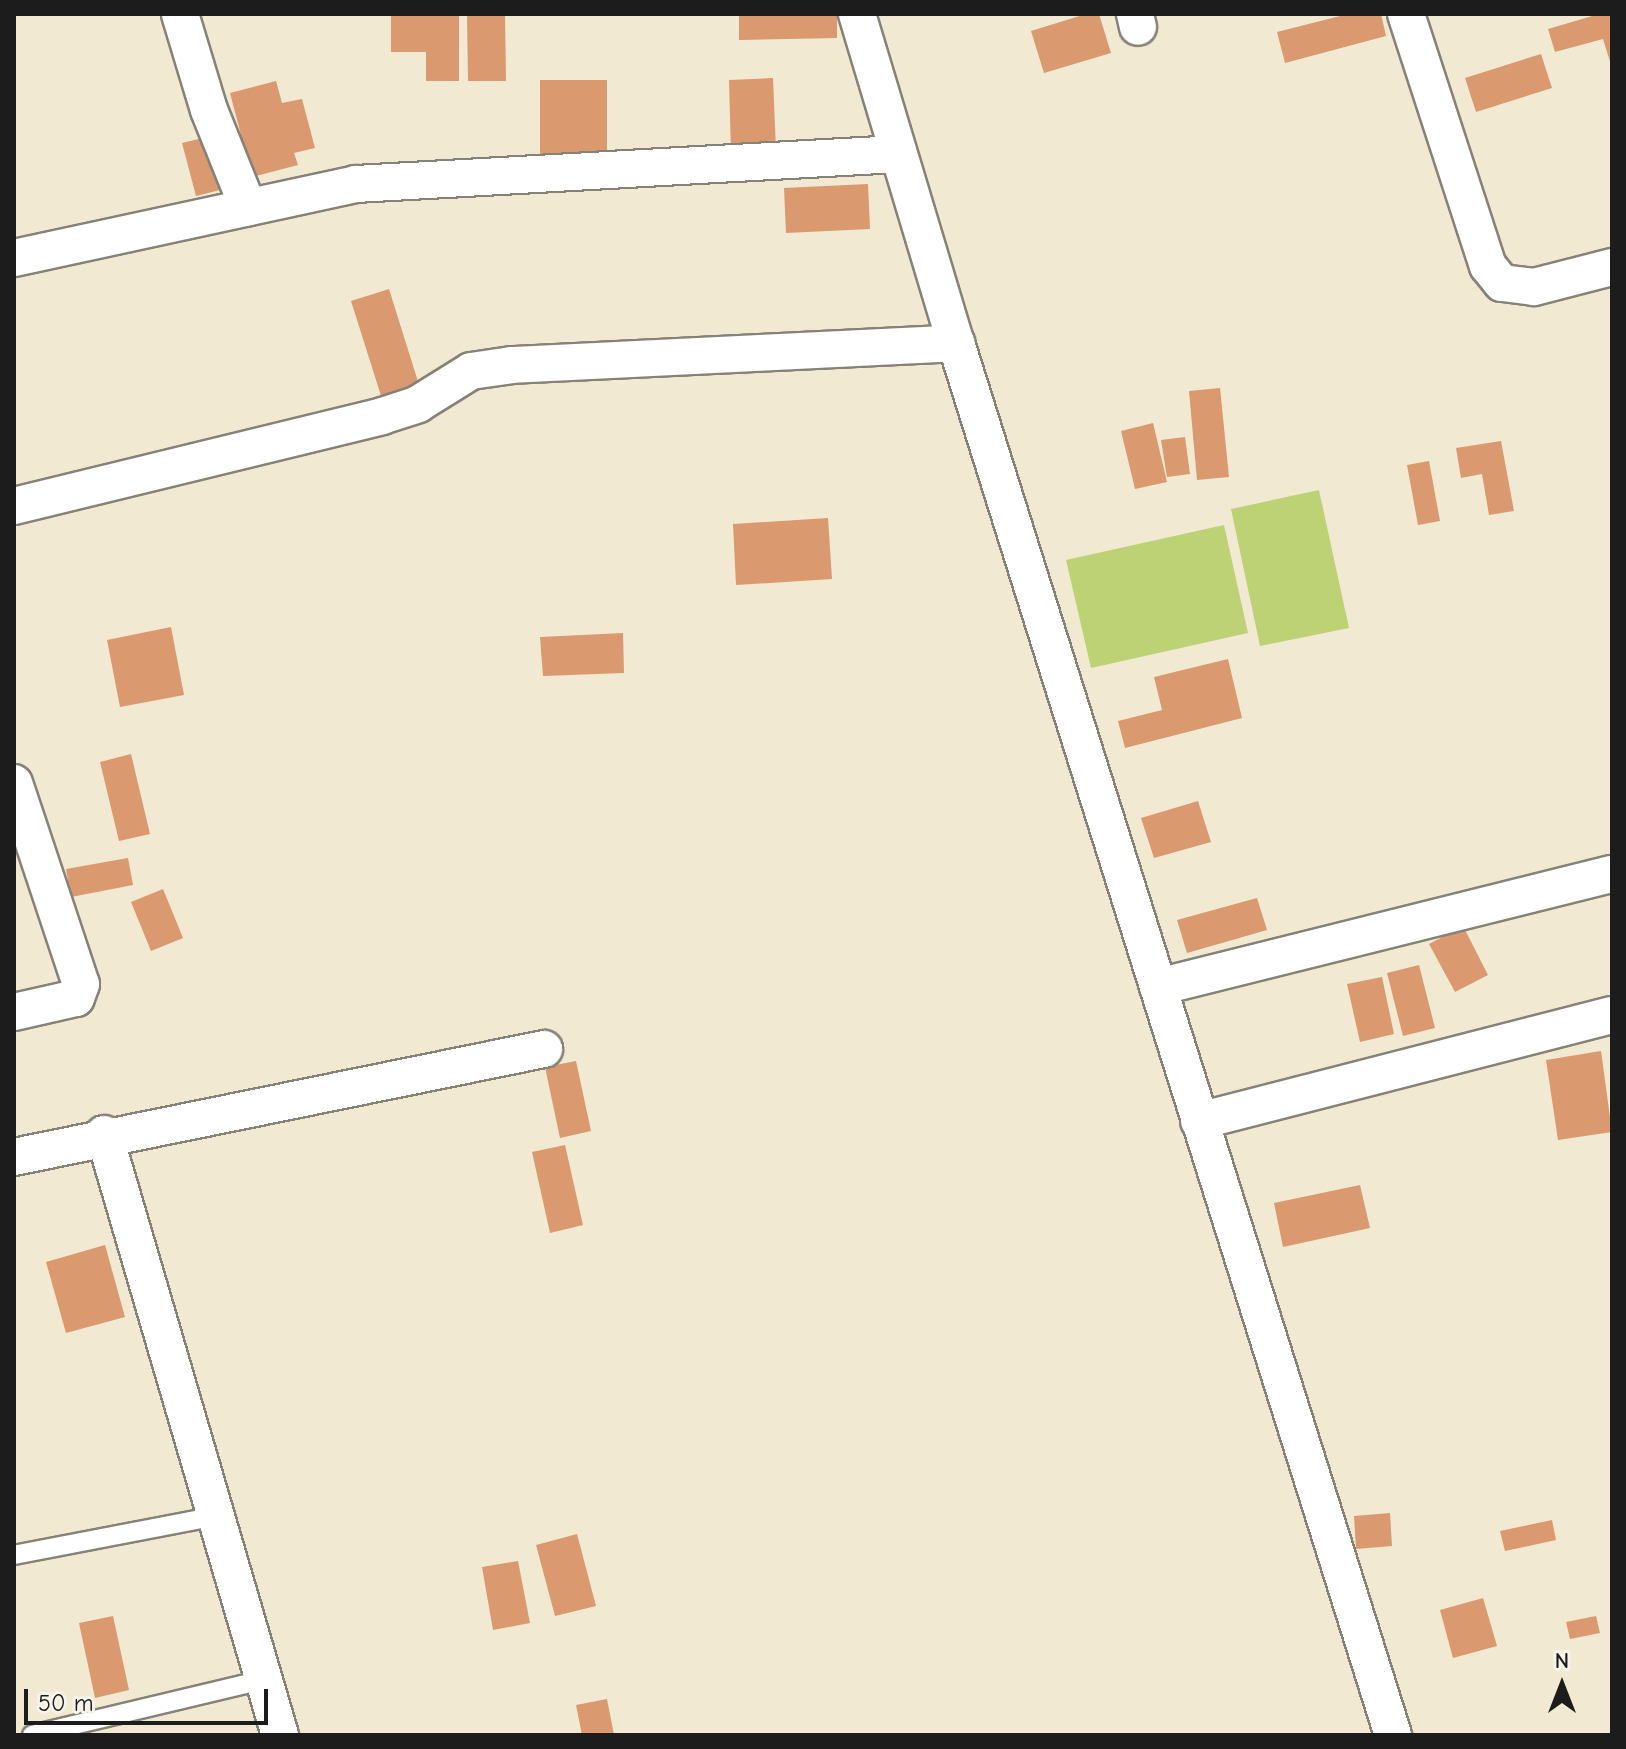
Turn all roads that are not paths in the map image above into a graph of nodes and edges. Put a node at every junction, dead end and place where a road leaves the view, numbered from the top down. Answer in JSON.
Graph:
{"nodes":[{"id":1,"x":180,"y":14,"type":"edge"},
{"id":2,"x":857,"y":14,"type":"edge"},
{"id":3,"x":1406,"y":14,"type":"edge"},
{"id":4,"x":898,"y":154,"type":"junction"},
{"id":5,"x":248,"y":207,"type":"junction"},
{"id":6,"x":14,"y":258,"type":"edge"},
{"id":7,"x":1612,"y":267,"type":"edge"},
{"id":8,"x":956,"y":343,"type":"junction"},
{"id":9,"x":14,"y":506,"type":"edge"},
{"id":10,"x":14,"y":783,"type":"edge"},
{"id":11,"x":1612,"y":874,"type":"edge"},
{"id":12,"x":1158,"y":987,"type":"junction"},
{"id":13,"x":14,"y":1012,"type":"edge"},
{"id":14,"x":1612,"y":1015,"type":"edge"},
{"id":15,"x":544,"y":1049,"type":"dead end"},
{"id":16,"x":1199,"y":1121,"type":"junction"},
{"id":17,"x":104,"y":1134,"type":"junction"},
{"id":18,"x":14,"y":1157,"type":"edge"},
{"id":19,"x":216,"y":1516,"type":"junction"},
{"id":20,"x":14,"y":1555,"type":"edge"},
{"id":21,"x":267,"y":1679,"type":"junction"},
{"id":22,"x":32,"y":1735,"type":"edge"},
{"id":23,"x":280,"y":1735,"type":"edge"},
{"id":24,"x":1393,"y":1735,"type":"edge"}],
"edges":[{"from":1,"to":5,"type":"street"},
{"from":2,"to":4,"type":"street"},
{"from":3,"to":7,"type":"street"},
{"from":4,"to":5,"type":"street"},
{"from":4,"to":8,"type":"street"},
{"from":5,"to":6,"type":"street"},
{"from":8,"to":9,"type":"street"},
{"from":8,"to":12,"type":"street"},
{"from":10,"to":13,"type":"street"},
{"from":11,"to":12,"type":"street"},
{"from":12,"to":16,"type":"street"},
{"from":14,"to":16,"type":"street"},
{"from":15,"to":17,"type":"street"},
{"from":16,"to":24,"type":"street"},
{"from":17,"to":18,"type":"street"},
{"from":17,"to":19,"type":"street"},
{"from":19,"to":20,"type":"lane"},
{"from":19,"to":21,"type":"street"},
{"from":21,"to":22,"type":"lane"},
{"from":21,"to":23,"type":"street"}]}
